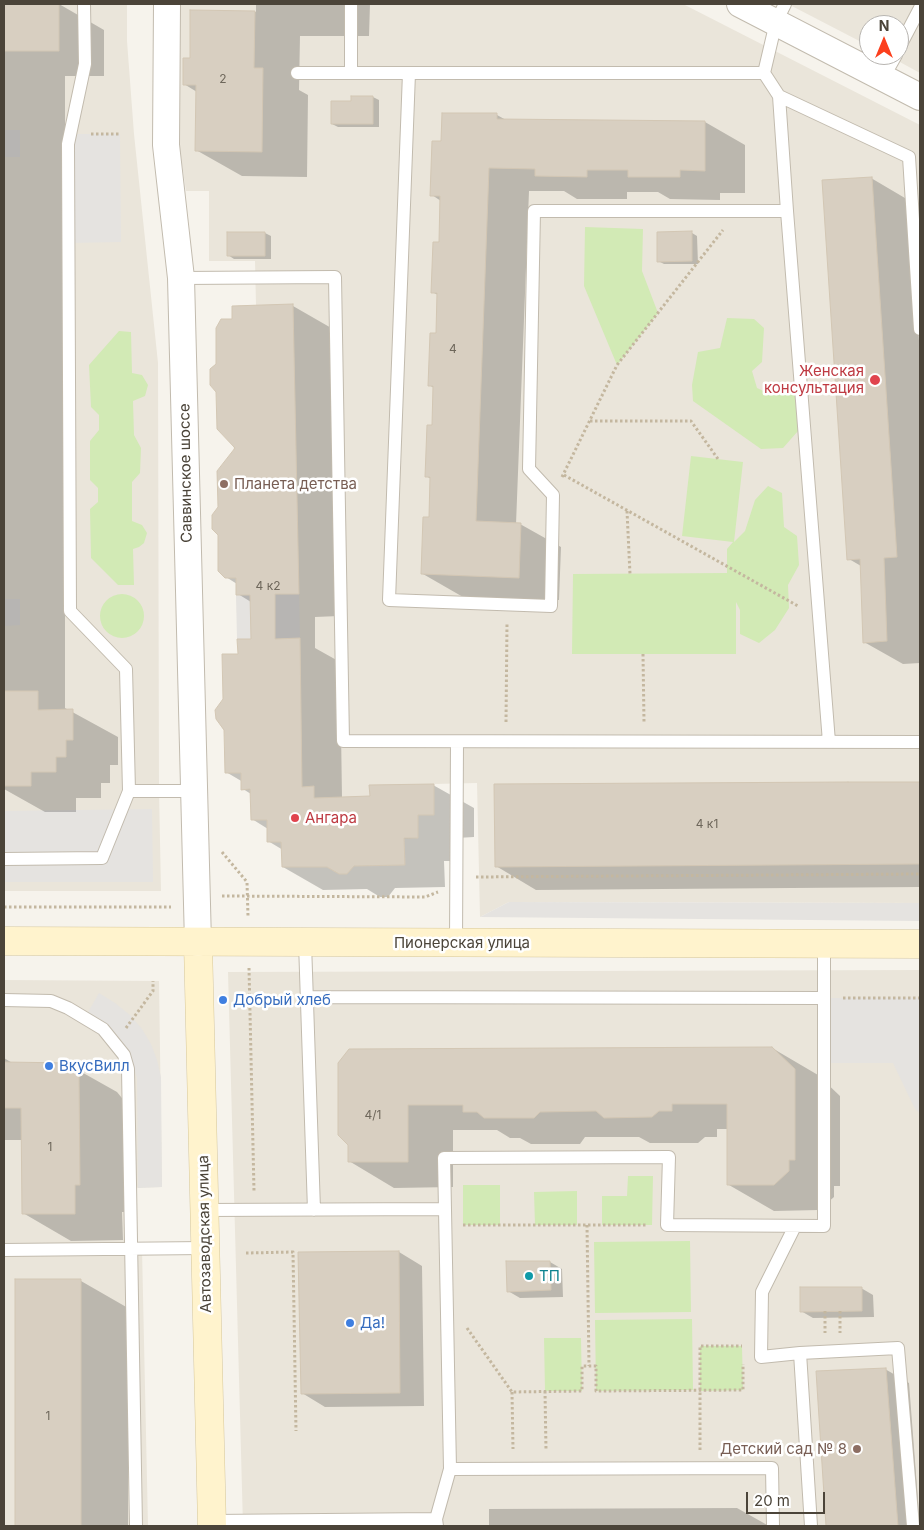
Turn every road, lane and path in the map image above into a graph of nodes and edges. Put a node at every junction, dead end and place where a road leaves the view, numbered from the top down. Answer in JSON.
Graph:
{"nodes":[{"id":1,"x":84,"y":4,"type":"edge"},
{"id":2,"x":167,"y":4,"type":"edge"},
{"id":3,"x":351,"y":4,"type":"edge"},
{"id":4,"x":740,"y":4,"type":"edge"},
{"id":5,"x":920,"y":8,"type":"edge"},
{"id":6,"x":780,"y":13,"type":"edge"},
{"id":7,"x":909,"y":29,"type":"edge"},
{"id":8,"x":890,"y":65,"type":"edge"},
{"id":9,"x":297,"y":73,"type":"dead end"},
{"id":10,"x":351,"y":73,"type":"junction"},
{"id":11,"x":409,"y":73,"type":"junction"},
{"id":12,"x":764,"y":73,"type":"junction"},
{"id":13,"x":883,"y":78,"type":"junction"},
{"id":14,"x":779,"y":96,"type":"junction"},
{"id":15,"x":920,"y":97,"type":"edge"},
{"id":16,"x":70,"y":134,"type":"junction"},
{"id":17,"x":120,"y":134,"type":"dead end"},
{"id":18,"x":730,"y":211,"type":"junction"},
{"id":19,"x":786,"y":211,"type":"junction"},
{"id":20,"x":182,"y":278,"type":"junction"},
{"id":21,"x":920,"y":329,"type":"edge"},
{"id":22,"x":590,"y":421,"type":"junction"},
{"id":23,"x":718,"y":459,"type":"dead end"},
{"id":24,"x":563,"y":475,"type":"junction"},
{"id":25,"x":553,"y":496,"type":"junction"},
{"id":26,"x":627,"y":510,"type":"junction"},
{"id":27,"x":630,"y":574,"type":"dead end"},
{"id":28,"x":506,"y":604,"type":"junction"},
{"id":29,"x":818,"y":617,"type":"junction"},
{"id":30,"x":643,"y":654,"type":"dead end"},
{"id":31,"x":457,"y":742,"type":"junction"},
{"id":32,"x":506,"y":742,"type":"junction"},
{"id":33,"x":644,"y":742,"type":"junction"},
{"id":34,"x":829,"y":742,"type":"junction"},
{"id":35,"x":920,"y":742,"type":"edge"},
{"id":36,"x":129,"y":791,"type":"junction"},
{"id":37,"x":194,"y":792,"type":"junction"},
{"id":38,"x":4,"y":859,"type":"edge"},
{"id":39,"x":4,"y":941,"type":"edge"},
{"id":40,"x":198,"y":943,"type":"junction"},
{"id":41,"x":249,"y":943,"type":"junction"},
{"id":42,"x":305,"y":943,"type":"junction"},
{"id":43,"x":456,"y":943,"type":"junction"},
{"id":44,"x":824,"y":944,"type":"junction"},
{"id":45,"x":920,"y":944,"type":"edge"},
{"id":46,"x":153,"y":981,"type":"dead end"},
{"id":47,"x":307,"y":998,"type":"junction"},
{"id":48,"x":824,"y":998,"type":"junction"},
{"id":49,"x":920,"y":998,"type":"edge"},
{"id":50,"x":4,"y":1000,"type":"edge"},
{"id":51,"x":115,"y":1043,"type":"junction"},
{"id":52,"x":445,"y":1209,"type":"junction"},
{"id":53,"x":204,"y":1210,"type":"junction"},
{"id":54,"x":255,"y":1210,"type":"junction"},
{"id":55,"x":314,"y":1210,"type":"junction"},
{"id":56,"x":587,"y":1225,"type":"junction"},
{"id":57,"x":667,"y":1225,"type":"junction"},
{"id":58,"x":445,"y":1226,"type":"junction"},
{"id":59,"x":795,"y":1226,"type":"junction"},
{"id":60,"x":205,"y":1248,"type":"junction"},
{"id":61,"x":131,"y":1249,"type":"junction"},
{"id":62,"x":4,"y":1250,"type":"edge"},
{"id":63,"x":246,"y":1253,"type":"dead end"},
{"id":64,"x":447,"y":1302,"type":"junction"},
{"id":65,"x":800,"y":1353,"type":"junction"},
{"id":66,"x":589,"y":1366,"type":"junction"},
{"id":67,"x":545,"y":1391,"type":"junction"},
{"id":68,"x":700,"y":1391,"type":"junction"},
{"id":69,"x":512,"y":1392,"type":"junction"},
{"id":70,"x":296,"y":1432,"type":"dead end"},
{"id":71,"x":700,"y":1468,"type":"junction"},
{"id":72,"x":450,"y":1469,"type":"junction"},
{"id":73,"x":514,"y":1469,"type":"junction"},
{"id":74,"x":547,"y":1469,"type":"junction"},
{"id":75,"x":262,"y":1523,"type":"edge"},
{"id":76,"x":436,"y":1523,"type":"edge"},
{"id":77,"x":212,"y":1524,"type":"edge"},
{"id":78,"x":136,"y":1526,"type":"edge"},
{"id":79,"x":773,"y":1526,"type":"edge"},
{"id":80,"x":811,"y":1526,"type":"edge"},
{"id":81,"x":913,"y":1526,"type":"edge"}],
"edges":[{"from":1,"to":16,"type":"lane"},
{"from":2,"to":20,"type":"street","name":"Саввинское шоссе"},
{"from":3,"to":10,"type":"lane"},
{"from":4,"to":6,"type":"street"},
{"from":5,"to":7,"type":"lane"},
{"from":6,"to":12,"type":"lane"},
{"from":6,"to":13,"type":"street"},
{"from":8,"to":13,"type":"lane"},
{"from":9,"to":10,"type":"lane"},
{"from":10,"to":11,"type":"lane"},
{"from":11,"to":12,"type":"lane"},
{"from":11,"to":28,"type":"lane"},
{"from":12,"to":14,"type":"lane"},
{"from":13,"to":15,"type":"street"},
{"from":14,"to":19,"type":"lane"},
{"from":14,"to":21,"type":"lane"},
{"from":16,"to":17,"type":"path"},
{"from":16,"to":36,"type":"lane"},
{"from":18,"to":19,"type":"lane"},
{"from":18,"to":22,"type":"path"},
{"from":18,"to":25,"type":"lane"},
{"from":19,"to":29,"type":"lane"},
{"from":20,"to":31,"type":"lane"},
{"from":20,"to":37,"type":"street","name":"Саввинское шоссе"},
{"from":22,"to":23,"type":"path"},
{"from":22,"to":24,"type":"path"},
{"from":24,"to":25,"type":"path"},
{"from":24,"to":26,"type":"path"},
{"from":25,"to":28,"type":"lane"},
{"from":26,"to":27,"type":"path"},
{"from":26,"to":29,"type":"path"},
{"from":28,"to":32,"type":"path"},
{"from":29,"to":34,"type":"lane"},
{"from":30,"to":33,"type":"path"},
{"from":31,"to":32,"type":"lane"},
{"from":31,"to":43,"type":"lane"},
{"from":32,"to":33,"type":"lane"},
{"from":33,"to":34,"type":"lane"},
{"from":34,"to":35,"type":"lane"},
{"from":36,"to":37,"type":"lane"},
{"from":36,"to":38,"type":"lane"},
{"from":37,"to":40,"type":"street","name":"Саввинское шоссе"},
{"from":39,"to":40,"type":"main road","name":"Пионерская улица"},
{"from":40,"to":41,"type":"main road","name":"Пионерская улица"},
{"from":40,"to":53,"type":"main road","name":"Автозаводская улица"},
{"from":41,"to":42,"type":"main road","name":"Пионерская улица"},
{"from":41,"to":54,"type":"path"},
{"from":42,"to":43,"type":"main road","name":"Пионерская улица"},
{"from":42,"to":47,"type":"lane"},
{"from":43,"to":44,"type":"main road","name":"Пионерская улица"},
{"from":44,"to":45,"type":"main road","name":"Пионерская улица"},
{"from":44,"to":48,"type":"lane"},
{"from":46,"to":51,"type":"path"},
{"from":47,"to":48,"type":"lane"},
{"from":47,"to":55,"type":"lane"},
{"from":48,"to":49,"type":"path"},
{"from":48,"to":59,"type":"lane"},
{"from":50,"to":51,"type":"lane"},
{"from":51,"to":61,"type":"lane"},
{"from":52,"to":55,"type":"lane"},
{"from":52,"to":57,"type":"lane"},
{"from":52,"to":58,"type":"lane"},
{"from":53,"to":54,"type":"lane"},
{"from":53,"to":60,"type":"main road","name":"Автозаводская улица"},
{"from":54,"to":55,"type":"lane"},
{"from":56,"to":57,"type":"path"},
{"from":56,"to":58,"type":"path"},
{"from":56,"to":66,"type":"path"},
{"from":57,"to":59,"type":"lane"},
{"from":58,"to":64,"type":"lane"},
{"from":59,"to":65,"type":"lane"},
{"from":60,"to":61,"type":"lane"},
{"from":60,"to":77,"type":"main road","name":"Автозаводская улица"},
{"from":61,"to":62,"type":"lane"},
{"from":61,"to":78,"type":"lane"},
{"from":63,"to":70,"type":"path"},
{"from":64,"to":69,"type":"path"},
{"from":64,"to":72,"type":"lane"},
{"from":65,"to":80,"type":"lane"},
{"from":65,"to":81,"type":"lane"},
{"from":66,"to":67,"type":"path"},
{"from":66,"to":68,"type":"path"},
{"from":67,"to":69,"type":"path"},
{"from":67,"to":74,"type":"path"},
{"from":68,"to":68,"type":"path"},
{"from":68,"to":71,"type":"path"},
{"from":69,"to":73,"type":"path"},
{"from":71,"to":74,"type":"lane"},
{"from":71,"to":79,"type":"lane"},
{"from":72,"to":73,"type":"lane"},
{"from":72,"to":76,"type":"lane"},
{"from":73,"to":74,"type":"lane"},
{"from":75,"to":76,"type":"lane"},
{"from":75,"to":77,"type":"lane"}]}
